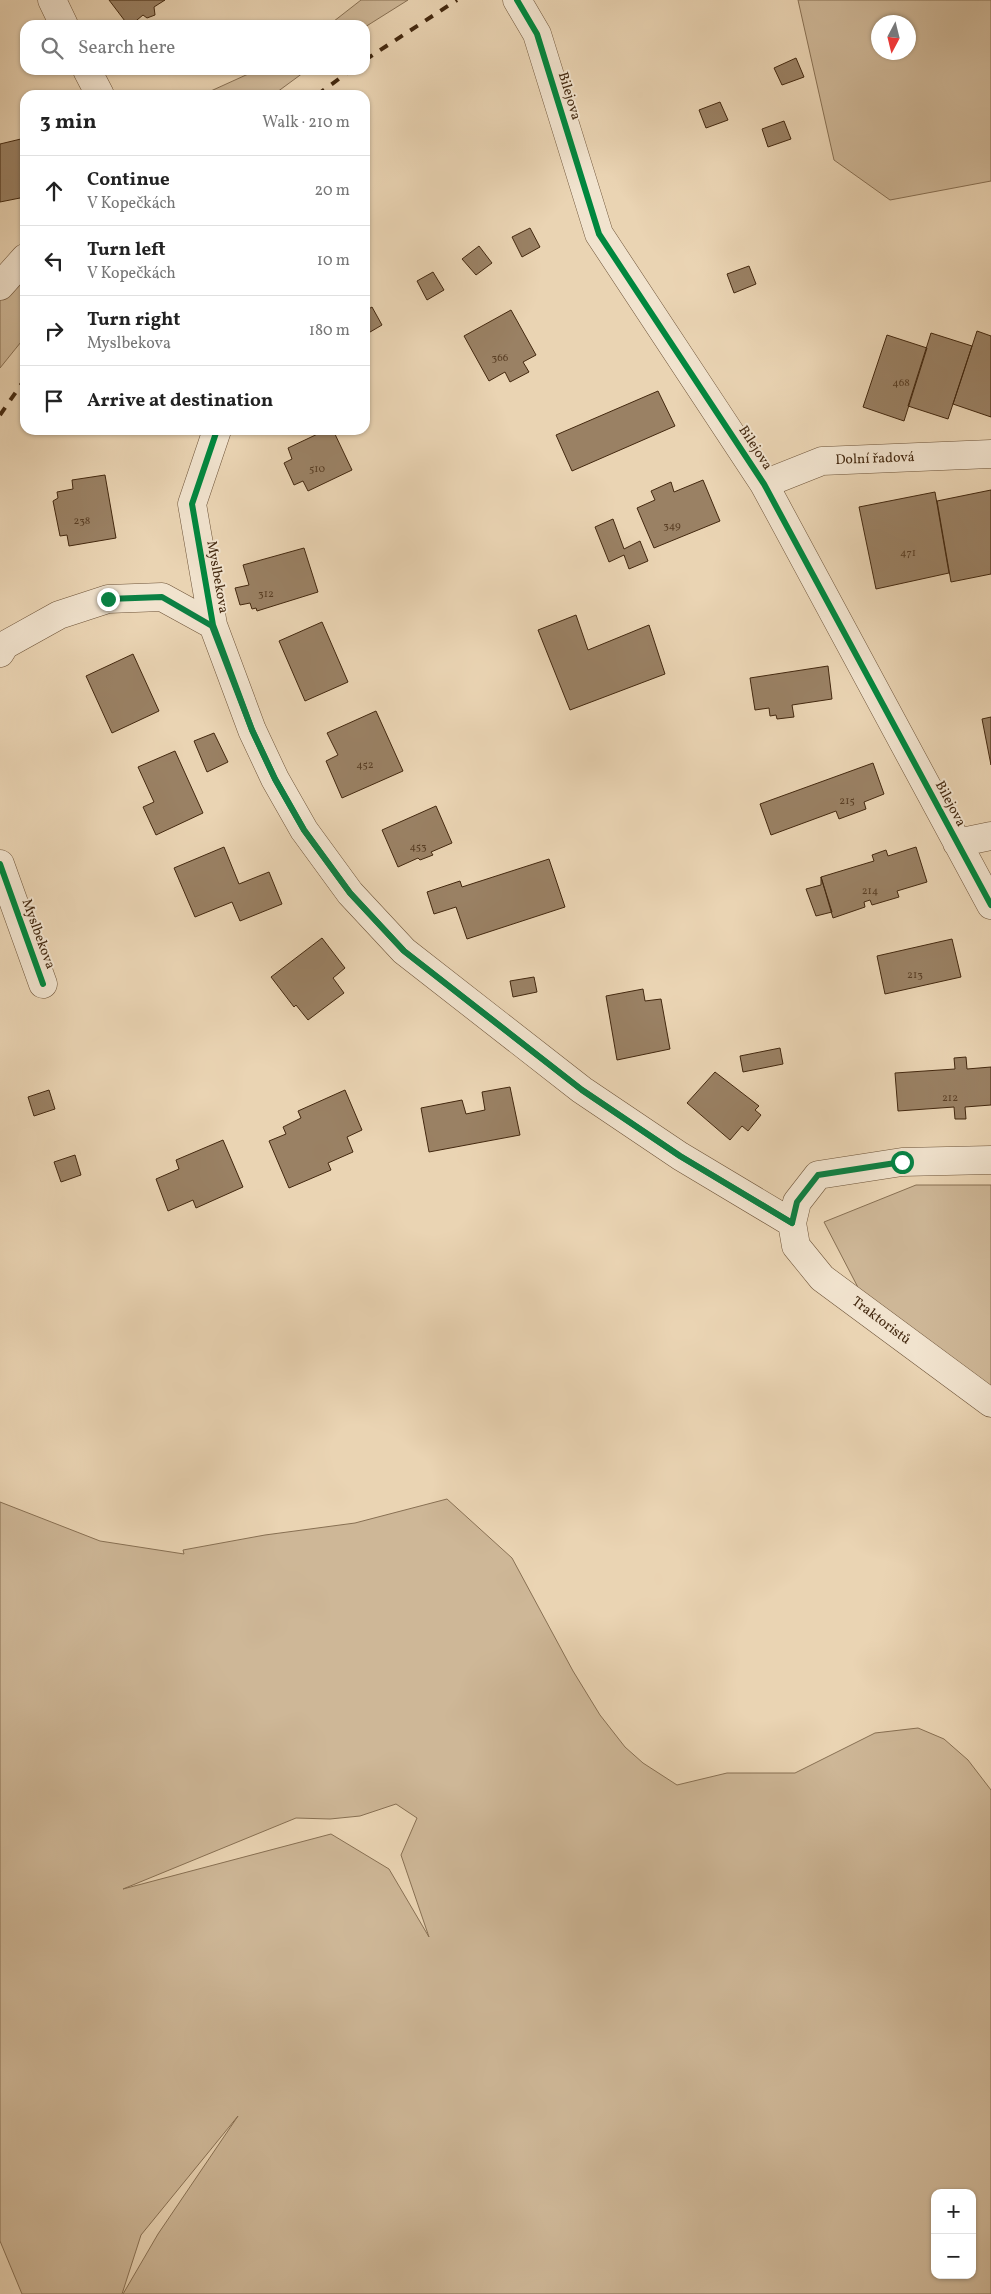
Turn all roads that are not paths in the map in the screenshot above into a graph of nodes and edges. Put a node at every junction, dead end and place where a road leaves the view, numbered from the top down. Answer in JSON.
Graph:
{"nodes":[{"id":1,"x":52,"y":0,"type":"edge"},
{"id":2,"x":517,"y":0,"type":"edge"},
{"id":3,"x":62,"y":20,"type":"edge"},
{"id":4,"x":90,"y":75,"type":"edge"},
{"id":5,"x":97,"y":90,"type":"edge"},
{"id":6,"x":20,"y":264,"type":"edge"},
{"id":7,"x":0,"y":286,"type":"edge"},
{"id":8,"x":215,"y":435,"type":"edge"},
{"id":9,"x":991,"y":454,"type":"edge"},
{"id":10,"x":764,"y":484,"type":"junction"},
{"id":11,"x":212,"y":626,"type":"junction"},
{"id":12,"x":0,"y":653,"type":"edge"},
{"id":13,"x":991,"y":836,"type":"edge"},
{"id":14,"x":957,"y":843,"type":"junction"},
{"id":15,"x":0,"y":864,"type":"edge"},
{"id":16,"x":991,"y":904,"type":"edge"},
{"id":17,"x":43,"y":984,"type":"dead end"},
{"id":18,"x":991,"y":1160,"type":"edge"},
{"id":19,"x":792,"y":1223,"type":"junction"},
{"id":20,"x":991,"y":1403,"type":"edge"}],
"edges":[{"from":1,"to":3,"type":"street"},
{"from":2,"to":10,"type":"street","name":"Bilejova"},
{"from":4,"to":5,"type":"street"},
{"from":6,"to":7,"type":"street"},
{"from":8,"to":11,"type":"street","name":"Myslbekova"},
{"from":9,"to":10,"type":"street","name":"Dolní řadová"},
{"from":10,"to":14,"type":"street","name":"Bilejova"},
{"from":11,"to":12,"type":"street","name":"Myslbekova"},
{"from":11,"to":19,"type":"street","name":"Myslbekova"},
{"from":13,"to":14,"type":"street"},
{"from":14,"to":16,"type":"street","name":"Bilejova"},
{"from":15,"to":17,"type":"street","name":"Myslbekova"},
{"from":18,"to":19,"type":"street"},
{"from":19,"to":20,"type":"street","name":"Traktoristů"}]}
